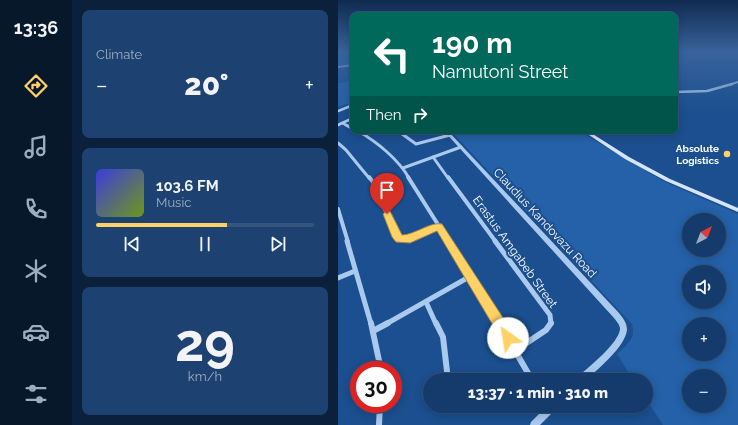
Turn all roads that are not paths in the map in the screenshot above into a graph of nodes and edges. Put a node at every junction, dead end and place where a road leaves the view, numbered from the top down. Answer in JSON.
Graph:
{"nodes":[{"id":1,"x":738,"y":82,"type":"edge"},
{"id":2,"x":678,"y":92,"type":"edge"},
{"id":3,"x":350,"y":106,"type":"edge"},
{"id":4,"x":338,"y":111,"type":"edge"},
{"id":5,"x":350,"y":119,"type":"edge"},
{"id":6,"x":340,"y":124,"type":"edge"},
{"id":7,"x":350,"y":128,"type":"edge"},
{"id":8,"x":363,"y":134,"type":"edge"},
{"id":9,"x":402,"y":134,"type":"edge"},
{"id":10,"x":445,"y":134,"type":"edge"},
{"id":11,"x":449,"y":134,"type":"edge"},
{"id":12,"x":590,"y":134,"type":"edge"},
{"id":13,"x":338,"y":144,"type":"edge"},
{"id":14,"x":461,"y":147,"type":"junction"},
{"id":15,"x":433,"y":157,"type":"junction"},
{"id":16,"x":403,"y":168,"type":"junction"},
{"id":17,"x":338,"y":209,"type":"edge"},
{"id":18,"x":738,"y":210,"type":"edge"},
{"id":19,"x":439,"y":227,"type":"junction"},
{"id":20,"x":355,"y":271,"type":"junction"},
{"id":21,"x":469,"y":277,"type":"junction"},
{"id":22,"x":338,"y":278,"type":"edge"},
{"id":23,"x":426,"y":302,"type":"junction"},
{"id":24,"x":373,"y":331,"type":"junction"},
{"id":25,"x":516,"y":350,"type":"junction"},
{"id":26,"x":379,"y":361,"type":"edge"},
{"id":27,"x":447,"y":373,"type":"edge"},
{"id":28,"x":528,"y":373,"type":"edge"},
{"id":29,"x":587,"y":373,"type":"edge"},
{"id":30,"x":380,"y":413,"type":"edge"},
{"id":31,"x":545,"y":413,"type":"edge"},
{"id":32,"x":379,"y":425,"type":"edge"},
{"id":33,"x":534,"y":425,"type":"edge"}],
"edges":[{"from":1,"to":2,"type":"street"},
{"from":3,"to":4,"type":"street"},
{"from":5,"to":6,"type":"street"},
{"from":6,"to":7,"type":"street"},
{"from":8,"to":16,"type":"street"},
{"from":9,"to":10,"type":"street"},
{"from":11,"to":14,"type":"street","name":"Claudius Kandovazu Road"},
{"from":12,"to":18,"type":"main road"},
{"from":13,"to":19,"type":"street"},
{"from":14,"to":15,"type":"street"},
{"from":14,"to":29,"type":"street","name":"Claudius Kandovazu Road"},
{"from":15,"to":16,"type":"street"},
{"from":15,"to":25,"type":"street","name":"Erastus Amgabeb Street"},
{"from":16,"to":19,"type":"street"},
{"from":17,"to":20,"type":"street"},
{"from":19,"to":21,"type":"street"},
{"from":20,"to":22,"type":"street"},
{"from":20,"to":24,"type":"street"},
{"from":21,"to":23,"type":"street"},
{"from":21,"to":25,"type":"street"},
{"from":23,"to":24,"type":"street"},
{"from":23,"to":27,"type":"street"},
{"from":24,"to":26,"type":"street"},
{"from":25,"to":28,"type":"street"},
{"from":30,"to":32,"type":"street"},
{"from":31,"to":33,"type":"street"}]}
